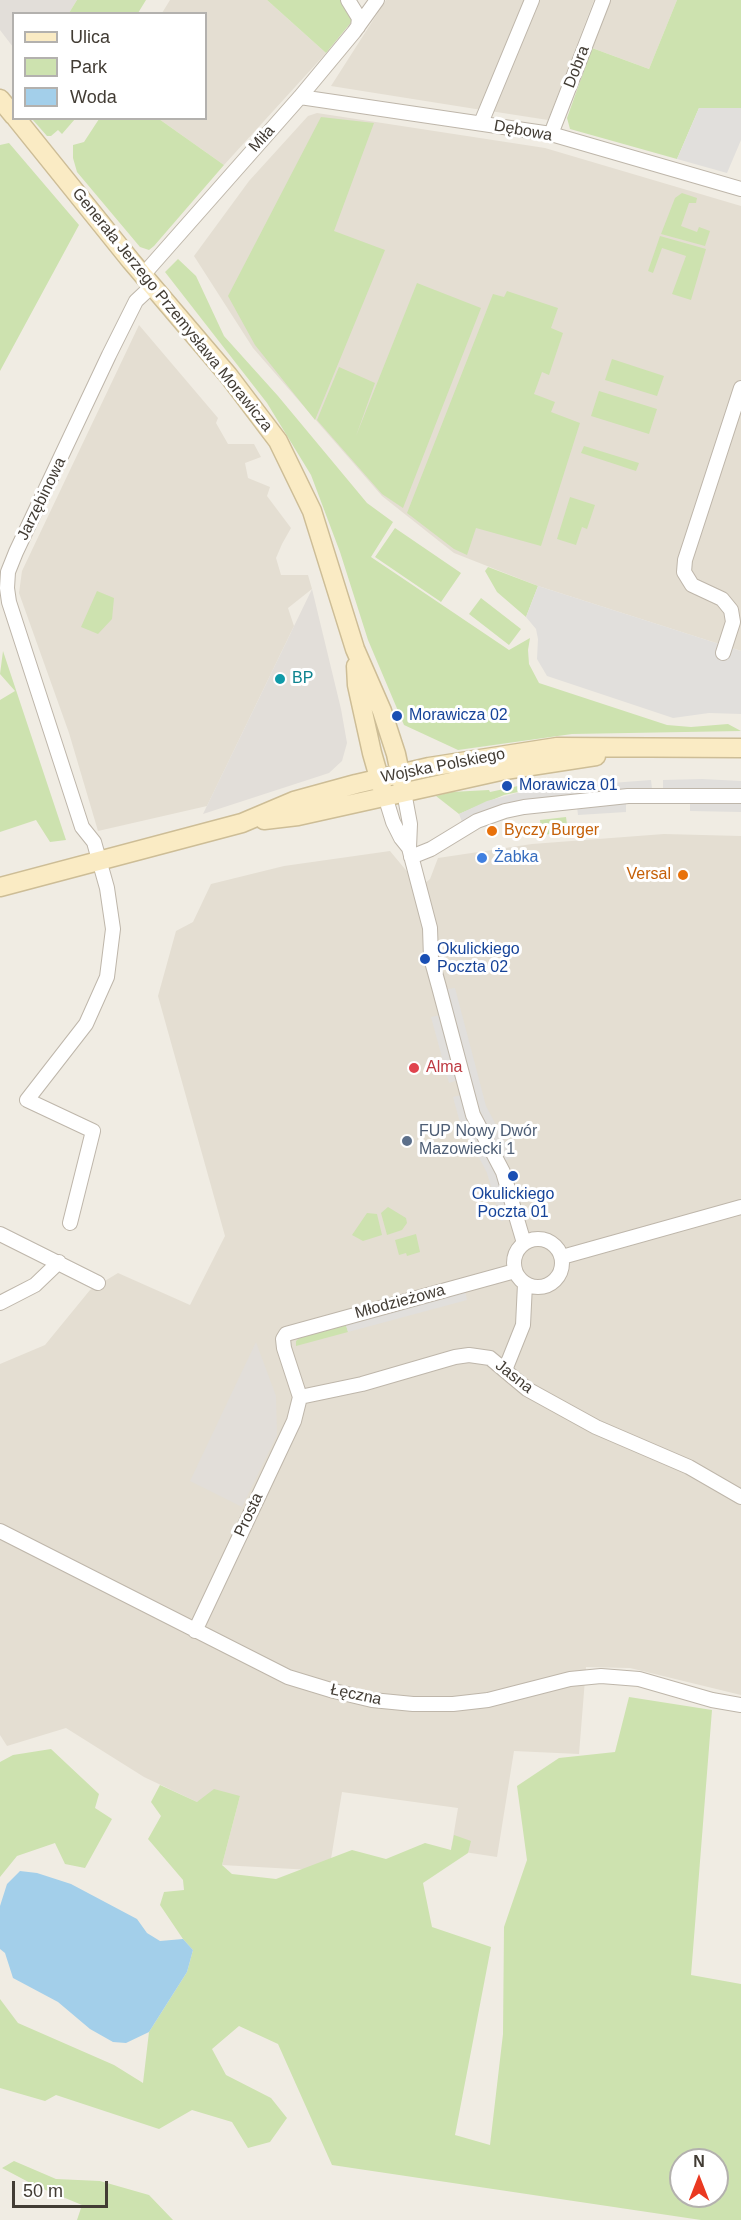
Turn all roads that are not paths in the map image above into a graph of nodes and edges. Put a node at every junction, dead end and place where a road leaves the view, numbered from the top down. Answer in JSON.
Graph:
{"nodes":[{"id":1,"x":348,"y":0,"type":"edge"},
{"id":2,"x":377,"y":0,"type":"edge"},
{"id":3,"x":532,"y":0,"type":"edge"},
{"id":4,"x":603,"y":0,"type":"edge"},
{"id":5,"x":358,"y":27,"type":"junction"},
{"id":6,"x":300,"y":97,"type":"junction"},
{"id":7,"x":0,"y":99,"type":"edge"},
{"id":8,"x":12,"y":113,"type":"edge"},
{"id":9,"x":17,"y":120,"type":"edge"},
{"id":10,"x":481,"y":123,"type":"junction"},
{"id":11,"x":551,"y":134,"type":"junction"},
{"id":12,"x":741,"y":189,"type":"edge"},
{"id":13,"x":148,"y":280,"type":"junction"},
{"id":14,"x":741,"y":388,"type":"edge"},
{"id":15,"x":355,"y":649,"type":"junction"},
{"id":16,"x":723,"y":653,"type":"dead end"},
{"id":17,"x":741,"y":748,"type":"edge"},
{"id":18,"x":380,"y":778,"type":"junction"},
{"id":19,"x":402,"y":783,"type":"junction"},
{"id":20,"x":385,"y":796,"type":"junction"},
{"id":21,"x":741,"y":796,"type":"edge"},
{"id":22,"x":242,"y":823,"type":"junction"},
{"id":23,"x":410,"y":853,"type":"junction"},
{"id":24,"x":100,"y":860,"type":"junction"},
{"id":25,"x":0,"y":887,"type":"edge"},
{"id":26,"x":741,"y":1207,"type":"edge"},
{"id":27,"x":70,"y":1223,"type":"dead end"},
{"id":28,"x":0,"y":1234,"type":"edge"},
{"id":29,"x":524,"y":1243,"type":"junction"},
{"id":30,"x":562,"y":1257,"type":"junction"},
{"id":31,"x":59,"y":1262,"type":"junction"},
{"id":32,"x":515,"y":1271,"type":"junction"},
{"id":33,"x":98,"y":1283,"type":"dead end"},
{"id":34,"x":525,"y":1284,"type":"junction"},
{"id":35,"x":0,"y":1303,"type":"edge"},
{"id":36,"x":505,"y":1370,"type":"junction"},
{"id":37,"x":300,"y":1397,"type":"junction"},
{"id":38,"x":741,"y":1497,"type":"edge"},
{"id":39,"x":0,"y":1531,"type":"edge"},
{"id":40,"x":195,"y":1631,"type":"junction"},
{"id":41,"x":741,"y":1705,"type":"edge"}],
"edges":[{"from":1,"to":5,"type":"street"},
{"from":2,"to":5,"type":"street","name":"Miła"},
{"from":3,"to":10,"type":"street"},
{"from":4,"to":11,"type":"street","name":"Dobra"},
{"from":5,"to":6,"type":"street","name":"Miła"},
{"from":6,"to":10,"type":"street","name":"Dębowa"},
{"from":6,"to":13,"type":"street","name":"Miła"},
{"from":7,"to":8,"type":"street","name":"Generała Jerzego Przemysława Morawicza"},
{"from":9,"to":13,"type":"street","name":"Generała Jerzego Przemysława Morawicza"},
{"from":10,"to":11,"type":"street","name":"Dębowa"},
{"from":11,"to":12,"type":"street","name":"Dębowa"},
{"from":13,"to":15,"type":"street","name":"Generała Jerzego Przemysława Morawicza"},
{"from":13,"to":24,"type":"street","name":"Jarzębinowa"},
{"from":14,"to":16,"type":"street"},
{"from":15,"to":18,"type":"street","name":"Generała Jerzego Przemysława Morawicza"},
{"from":15,"to":19,"type":"street","name":"Generała Jerzego Przemysława Morawicza"},
{"from":17,"to":19,"type":"street","name":"Wojska Polskiego"},
{"from":18,"to":19,"type":"street","name":"Wojska Polskiego"},
{"from":18,"to":20,"type":"street","name":"Generała Jerzego Przemysława Morawicza"},
{"from":18,"to":22,"type":"street","name":"Wojska Polskiego"},
{"from":19,"to":20,"type":"street","name":"Wojska Polskiego"},
{"from":19,"to":23,"type":"street"},
{"from":20,"to":22,"type":"street","name":"Wojska Polskiego"},
{"from":20,"to":23,"type":"street"},
{"from":21,"to":23,"type":"street"},
{"from":22,"to":24,"type":"street","name":"Wojska Polskiego"},
{"from":23,"to":29,"type":"street"},
{"from":24,"to":25,"type":"street","name":"Wojska Polskiego"},
{"from":24,"to":27,"type":"street","name":"Jarzębinowa"},
{"from":26,"to":30,"type":"street"},
{"from":28,"to":31,"type":"street"},
{"from":29,"to":30,"type":"street"},
{"from":29,"to":32,"type":"street"},
{"from":30,"to":34,"type":"street"},
{"from":31,"to":33,"type":"street"},
{"from":31,"to":35,"type":"street"},
{"from":32,"to":34,"type":"street"},
{"from":32,"to":37,"type":"street","name":"Młodzieżowa"},
{"from":34,"to":36,"type":"street"},
{"from":36,"to":37,"type":"street","name":"Jasna"},
{"from":36,"to":38,"type":"street","name":"Jasna"},
{"from":37,"to":40,"type":"street","name":"Prosta"},
{"from":39,"to":40,"type":"street","name":"Łęczna"},
{"from":40,"to":41,"type":"street","name":"Łęczna"}]}
